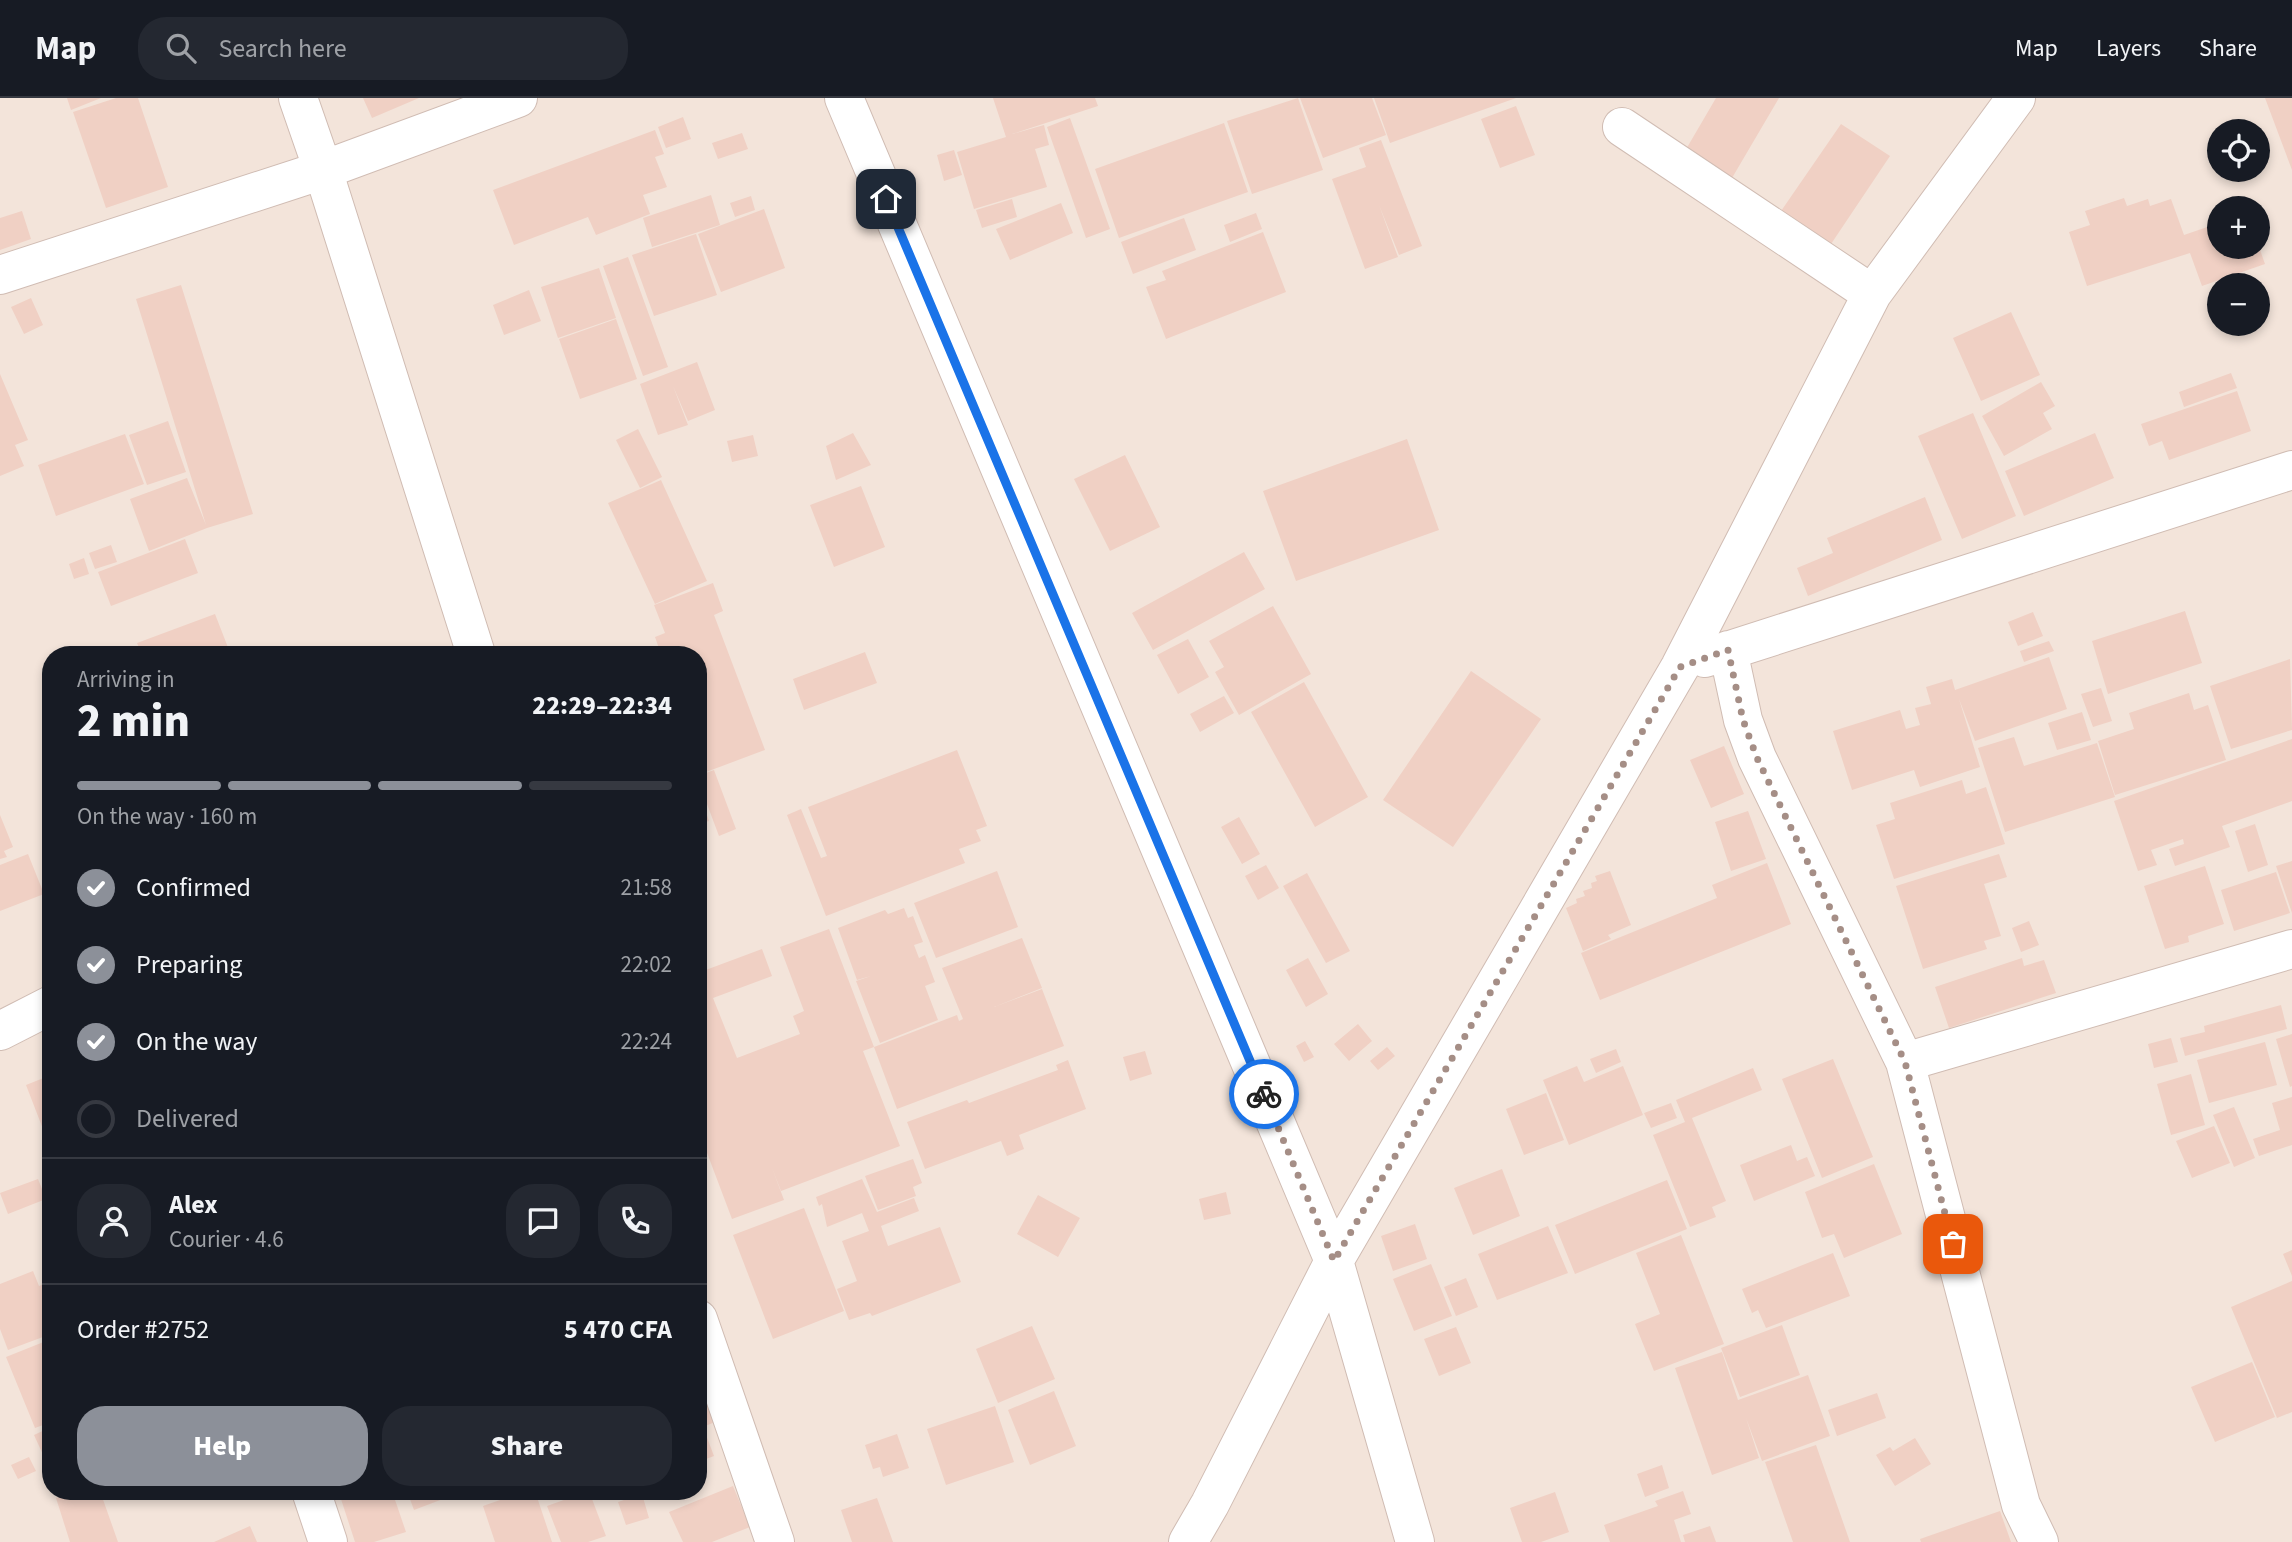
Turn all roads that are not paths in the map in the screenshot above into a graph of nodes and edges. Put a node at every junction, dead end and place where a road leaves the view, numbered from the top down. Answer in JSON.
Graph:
{"nodes":[{"id":1,"x":298,"y":98,"type":"edge"},
{"id":2,"x":518,"y":98,"type":"edge"},
{"id":3,"x":844,"y":98,"type":"edge"},
{"id":4,"x":2016,"y":98,"type":"edge"},
{"id":5,"x":1622,"y":127,"type":"dead end"},
{"id":6,"x":323,"y":170,"type":"junction"},
{"id":7,"x":0,"y":275,"type":"edge"},
{"id":8,"x":1872,"y":295,"type":"junction"},
{"id":9,"x":2292,"y":470,"type":"edge"},
{"id":10,"x":472,"y":646,"type":"edge"},
{"id":11,"x":1728,"y":650,"type":"junction"},
{"id":12,"x":1680,"y":667,"type":"junction"},
{"id":13,"x":2292,"y":949,"type":"edge"},
{"id":14,"x":42,"y":1010,"type":"edge"},
{"id":15,"x":0,"y":1031,"type":"edge"},
{"id":16,"x":1905,"y":1062,"type":"junction"},
{"id":17,"x":1334,"y":1261,"type":"junction"},
{"id":18,"x":707,"y":1345,"type":"edge"},
{"id":19,"x":315,"y":1500,"type":"edge"},
{"id":20,"x":328,"y":1542,"type":"edge"},
{"id":21,"x":775,"y":1542,"type":"edge"},
{"id":22,"x":1188,"y":1542,"type":"edge"},
{"id":23,"x":1415,"y":1542,"type":"edge"},
{"id":24,"x":2039,"y":1542,"type":"edge"}],
"edges":[{"from":1,"to":6,"type":"street"},
{"from":2,"to":6,"type":"street"},
{"from":3,"to":17,"type":"street"},
{"from":4,"to":8,"type":"street"},
{"from":5,"to":8,"type":"street"},
{"from":6,"to":7,"type":"street"},
{"from":6,"to":10,"type":"street"},
{"from":8,"to":12,"type":"street"},
{"from":9,"to":11,"type":"street"},
{"from":11,"to":12,"type":"street"},
{"from":11,"to":16,"type":"street"},
{"from":12,"to":17,"type":"street"},
{"from":13,"to":16,"type":"street"},
{"from":14,"to":15,"type":"street"},
{"from":16,"to":24,"type":"street"},
{"from":17,"to":22,"type":"street"},
{"from":17,"to":23,"type":"street"},
{"from":18,"to":21,"type":"street"},
{"from":19,"to":20,"type":"street"}]}
